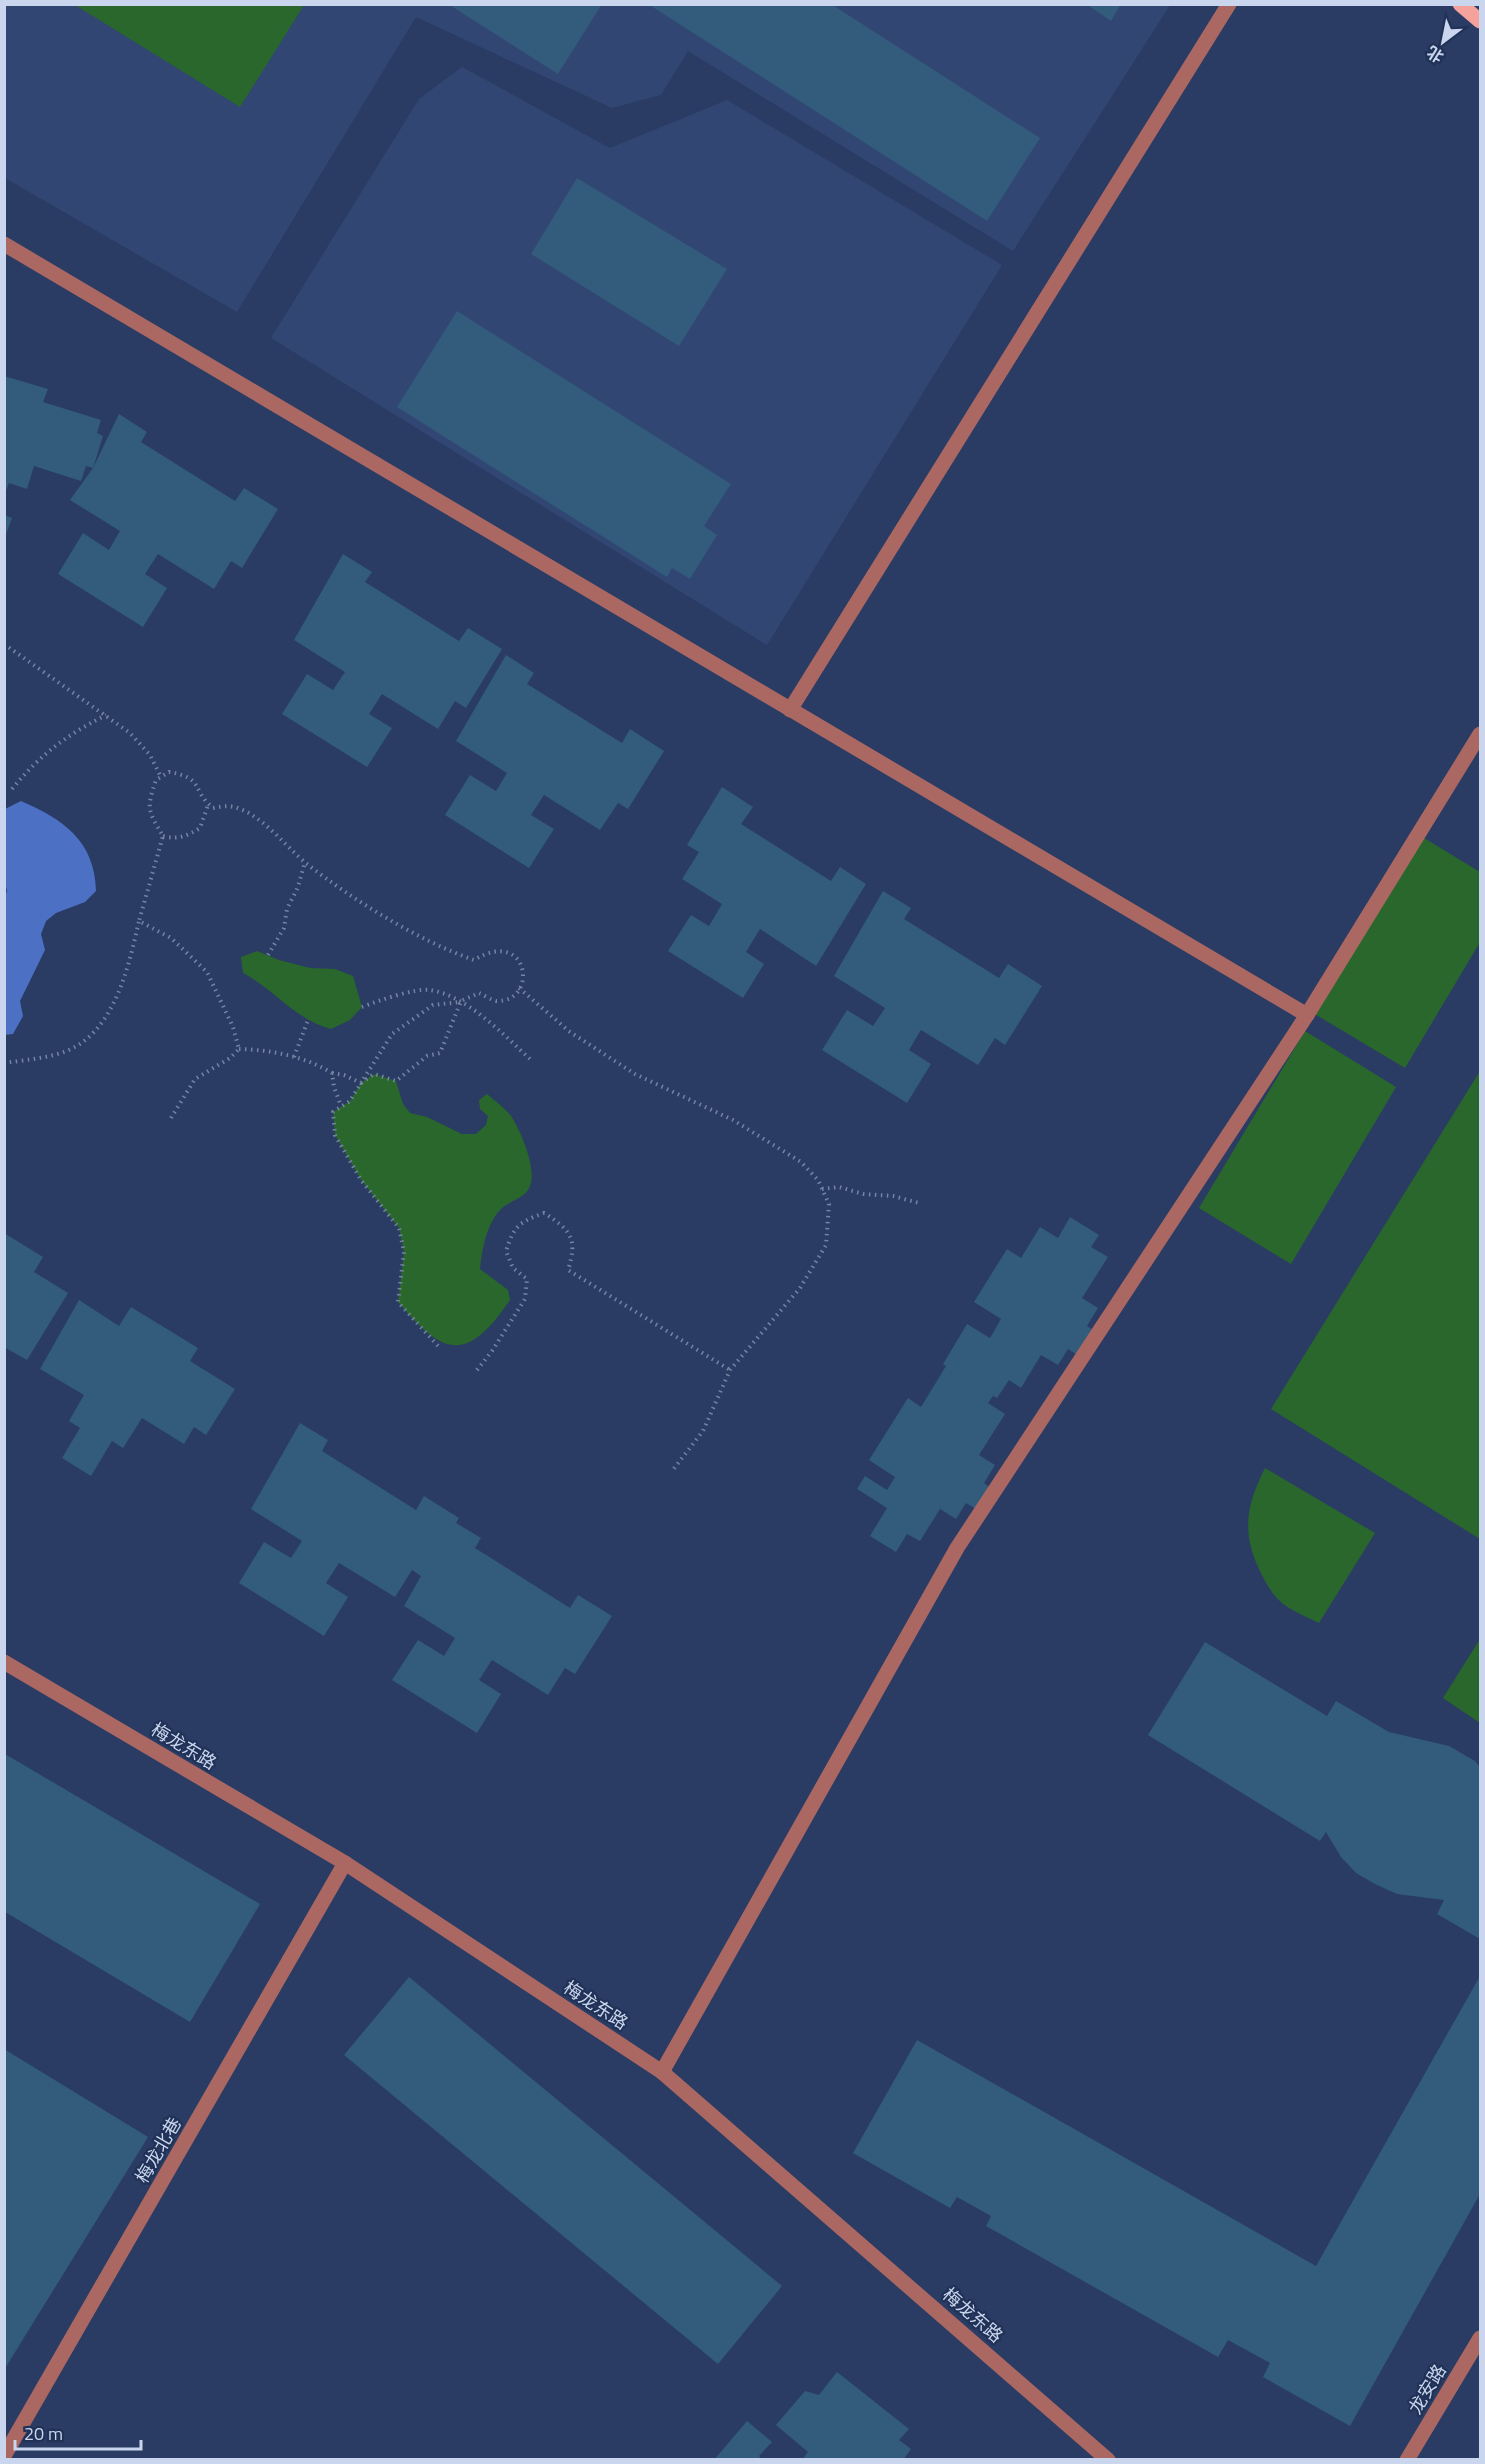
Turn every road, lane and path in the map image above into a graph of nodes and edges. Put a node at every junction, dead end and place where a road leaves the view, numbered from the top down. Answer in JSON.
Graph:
{"nodes":[{"id":1,"x":1229,"y":4,"type":"edge"},
{"id":2,"x":1460,"y":4,"type":"edge"},
{"id":3,"x":1480,"y":21,"type":"edge"},
{"id":4,"x":4,"y":244,"type":"edge"},
{"id":5,"x":4,"y":644,"type":"edge"},
{"id":6,"x":790,"y":710,"type":"junction"},
{"id":7,"x":106,"y":715,"type":"junction"},
{"id":8,"x":1480,"y":734,"type":"edge"},
{"id":9,"x":161,"y":777,"type":"junction"},
{"id":10,"x":12,"y":789,"type":"dead end"},
{"id":11,"x":208,"y":804,"type":"junction"},
{"id":12,"x":163,"y":836,"type":"junction"},
{"id":13,"x":305,"y":862,"type":"junction"},
{"id":14,"x":139,"y":921,"type":"junction"},
{"id":15,"x":268,"y":955,"type":"dead end"},
{"id":16,"x":519,"y":988,"type":"junction"},
{"id":17,"x":461,"y":1001,"type":"junction"},
{"id":18,"x":362,"y":1007,"type":"dead end"},
{"id":19,"x":1307,"y":1015,"type":"junction"},
{"id":20,"x":308,"y":1020,"type":"dead end"},
{"id":21,"x":239,"y":1049,"type":"junction"},
{"id":22,"x":294,"y":1057,"type":"junction"},
{"id":23,"x":530,"y":1059,"type":"dead end"},
{"id":24,"x":4,"y":1063,"type":"edge"},
{"id":25,"x":332,"y":1074,"type":"junction"},
{"id":26,"x":361,"y":1083,"type":"junction"},
{"id":27,"x":342,"y":1106,"type":"junction"},
{"id":28,"x":171,"y":1118,"type":"dead end"},
{"id":29,"x":822,"y":1189,"type":"junction"},
{"id":30,"x":919,"y":1203,"type":"dead end"},
{"id":31,"x":439,"y":1347,"type":"dead end"},
{"id":32,"x":477,"y":1370,"type":"dead end"},
{"id":33,"x":730,"y":1370,"type":"junction"},
{"id":34,"x":672,"y":1471,"type":"dead end"},
{"id":35,"x":4,"y":1662,"type":"edge"},
{"id":36,"x":345,"y":1863,"type":"junction"},
{"id":37,"x":662,"y":2072,"type":"junction"},
{"id":38,"x":1480,"y":2338,"type":"edge"},
{"id":39,"x":4,"y":2456,"type":"edge"},
{"id":40,"x":1108,"y":2460,"type":"edge"},
{"id":41,"x":1407,"y":2460,"type":"edge"}],
"edges":[{"from":1,"to":6,"type":"street"},
{"from":2,"to":3,"type":"main road"},
{"from":4,"to":6,"type":"street"},
{"from":5,"to":7,"type":"path"},
{"from":6,"to":19,"type":"street"},
{"from":7,"to":9,"type":"path"},
{"from":7,"to":10,"type":"path"},
{"from":8,"to":19,"type":"street"},
{"from":9,"to":11,"type":"path"},
{"from":9,"to":12,"type":"path"},
{"from":11,"to":12,"type":"path"},
{"from":11,"to":13,"type":"path"},
{"from":12,"to":14,"type":"path"},
{"from":13,"to":15,"type":"path"},
{"from":13,"to":16,"type":"path"},
{"from":14,"to":21,"type":"path"},
{"from":14,"to":24,"type":"path"},
{"from":16,"to":17,"type":"path"},
{"from":16,"to":29,"type":"path"},
{"from":17,"to":18,"type":"path"},
{"from":17,"to":23,"type":"path"},
{"from":17,"to":26,"type":"path"},
{"from":17,"to":26,"type":"path"},
{"from":19,"to":37,"type":"street"},
{"from":20,"to":22,"type":"path"},
{"from":21,"to":22,"type":"path"},
{"from":21,"to":28,"type":"path"},
{"from":22,"to":25,"type":"path"},
{"from":25,"to":26,"type":"path"},
{"from":25,"to":27,"type":"path"},
{"from":26,"to":27,"type":"path"},
{"from":27,"to":31,"type":"path"},
{"from":29,"to":30,"type":"path"},
{"from":29,"to":33,"type":"path"},
{"from":32,"to":33,"type":"path"},
{"from":33,"to":34,"type":"path"},
{"from":35,"to":36,"type":"street","name":"梅龙东路"},
{"from":36,"to":37,"type":"street","name":"梅龙东路"},
{"from":36,"to":39,"type":"street","name":"梅龙北巷"},
{"from":37,"to":40,"type":"street","name":"梅龙东路"},
{"from":38,"to":41,"type":"street","name":"龙安路"}]}
